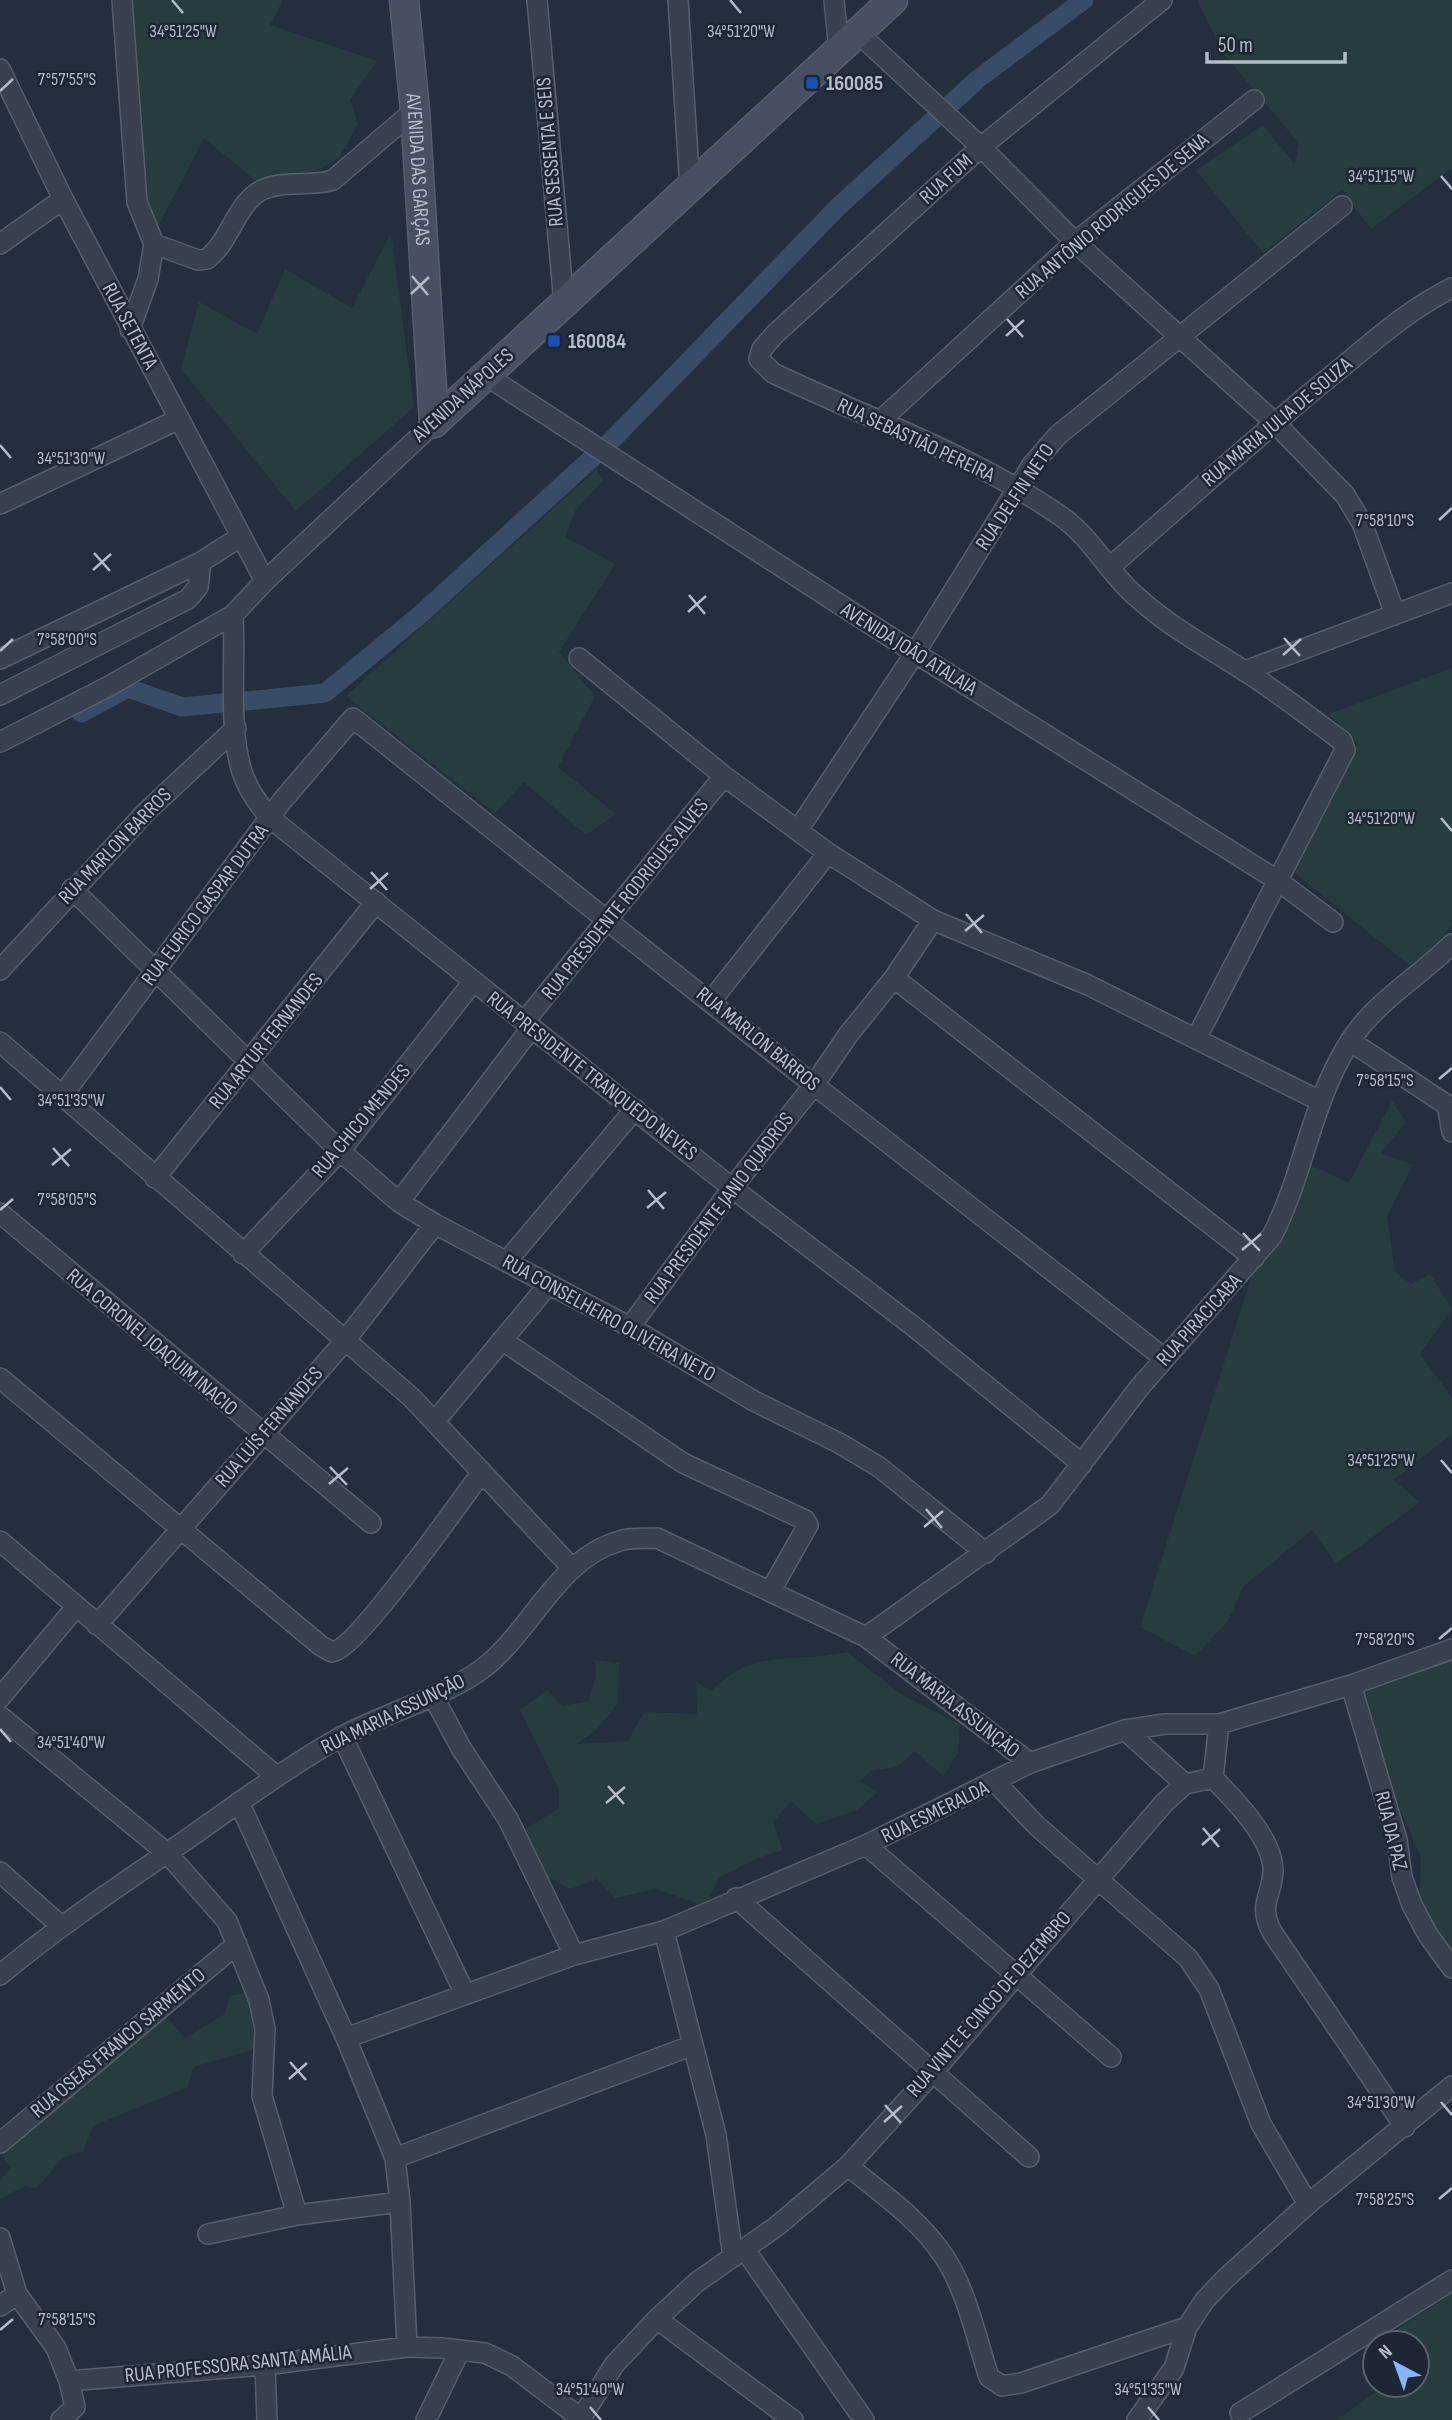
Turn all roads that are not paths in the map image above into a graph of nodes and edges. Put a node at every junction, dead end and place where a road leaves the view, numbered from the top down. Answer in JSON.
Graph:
{"nodes":[{"id":1,"x":122,"y":0,"type":"edge"},
{"id":2,"x":404,"y":0,"type":"edge"},
{"id":3,"x":537,"y":0,"type":"edge"},
{"id":4,"x":678,"y":0,"type":"edge"},
{"id":5,"x":834,"y":0,"type":"edge"},
{"id":6,"x":893,"y":0,"type":"edge"},
{"id":7,"x":1162,"y":0,"type":"edge"},
{"id":8,"x":849,"y":42,"type":"junction"},
{"id":9,"x":0,"y":69,"type":"edge"},
{"id":10,"x":1254,"y":100,"type":"dead end"},
{"id":11,"x":415,"y":110,"type":"junction"},
{"id":12,"x":981,"y":147,"type":"junction"},
{"id":13,"x":690,"y":188,"type":"junction"},
{"id":14,"x":63,"y":199,"type":"junction"},
{"id":15,"x":1342,"y":206,"type":"dead end"},
{"id":16,"x":1074,"y":242,"type":"junction"},
{"id":17,"x":0,"y":244,"type":"edge"},
{"id":18,"x":154,"y":244,"type":"junction"},
{"id":19,"x":1452,"y":288,"type":"edge"},
{"id":20,"x":564,"y":304,"type":"junction"},
{"id":21,"x":130,"y":328,"type":"junction"},
{"id":22,"x":1178,"y":336,"type":"junction"},
{"id":23,"x":773,"y":373,"type":"joint"},
{"id":24,"x":485,"y":375,"type":"junction"},
{"id":25,"x":177,"y":419,"type":"junction"},
{"id":26,"x":880,"y":421,"type":"junction"},
{"id":27,"x":1274,"y":422,"type":"junction"},
{"id":28,"x":433,"y":423,"type":"junction"},
{"id":29,"x":1017,"y":489,"type":"junction"},
{"id":30,"x":0,"y":504,"type":"edge"},
{"id":31,"x":240,"y":537,"type":"junction"},
{"id":32,"x":201,"y":562,"type":"junction"},
{"id":33,"x":1110,"y":567,"type":"junction"},
{"id":34,"x":265,"y":581,"type":"junction"},
{"id":35,"x":1452,"y":593,"type":"edge"},
{"id":36,"x":1395,"y":614,"type":"junction"},
{"id":37,"x":233,"y":615,"type":"junction"},
{"id":38,"x":915,"y":653,"type":"junction"},
{"id":39,"x":579,"y":658,"type":"dead end"},
{"id":40,"x":0,"y":659,"type":"edge"},
{"id":41,"x":1245,"y":671,"type":"junction"},
{"id":42,"x":0,"y":695,"type":"edge"},
{"id":43,"x":353,"y":718,"type":"joint"},
{"id":44,"x":236,"y":727,"type":"junction"},
{"id":45,"x":0,"y":742,"type":"edge"},
{"id":46,"x":724,"y":776,"type":"junction"},
{"id":47,"x":270,"y":818,"type":"junction"},
{"id":48,"x":798,"y":830,"type":"junction"},
{"id":49,"x":828,"y":853,"type":"junction"},
{"id":50,"x":1276,"y":880,"type":"junction"},
{"id":51,"x":72,"y":888,"type":"junction"},
{"id":52,"x":376,"y":902,"type":"junction"},
{"id":53,"x":933,"y":920,"type":"junction"},
{"id":54,"x":609,"y":922,"type":"junction"},
{"id":55,"x":1333,"y":922,"type":"dead end"},
{"id":56,"x":1452,"y":944,"type":"edge"},
{"id":57,"x":0,"y":970,"type":"edge"},
{"id":58,"x":156,"y":970,"type":"junction"},
{"id":59,"x":894,"y":978,"type":"junction"},
{"id":60,"x":472,"y":982,"type":"junction"},
{"id":61,"x":711,"y":1000,"type":"junction"},
{"id":62,"x":528,"y":1024,"type":"junction"},
{"id":63,"x":1197,"y":1037,"type":"junction"},
{"id":64,"x":1350,"y":1041,"type":"junction"},
{"id":65,"x":0,"y":1042,"type":"edge"},
{"id":66,"x":249,"y":1063,"type":"junction"},
{"id":67,"x":814,"y":1085,"type":"junction"},
{"id":68,"x":62,"y":1096,"type":"junction"},
{"id":69,"x":1320,"y":1101,"type":"junction"},
{"id":70,"x":1449,"y":1103,"type":"edge"},
{"id":71,"x":635,"y":1109,"type":"junction"},
{"id":72,"x":1452,"y":1132,"type":"edge"},
{"id":73,"x":340,"y":1151,"type":"junction"},
{"id":74,"x":155,"y":1178,"type":"junction"},
{"id":75,"x":732,"y":1188,"type":"junction"},
{"id":76,"x":399,"y":1202,"type":"junction"},
{"id":77,"x":0,"y":1213,"type":"edge"},
{"id":78,"x":435,"y":1224,"type":"junction"},
{"id":79,"x":243,"y":1254,"type":"junction"},
{"id":80,"x":1254,"y":1258,"type":"junction"},
{"id":81,"x":508,"y":1260,"type":"junction"},
{"id":82,"x":549,"y":1284,"type":"junction"},
{"id":83,"x":630,"y":1327,"type":"junction"},
{"id":84,"x":502,"y":1340,"type":"junction"},
{"id":85,"x":344,"y":1342,"type":"junction"},
{"id":86,"x":1164,"y":1358,"type":"junction"},
{"id":87,"x":0,"y":1378,"type":"edge"},
{"id":88,"x":436,"y":1420,"type":"junction"},
{"id":89,"x":261,"y":1434,"type":"junction"},
{"id":90,"x":1083,"y":1464,"type":"junction"},
{"id":91,"x":481,"y":1472,"type":"junction"},
{"id":92,"x":370,"y":1523,"type":"dead end"},
{"id":93,"x":179,"y":1530,"type":"junction"},
{"id":94,"x":0,"y":1541,"type":"edge"},
{"id":95,"x":986,"y":1553,"type":"junction"},
{"id":96,"x":572,"y":1568,"type":"junction"},
{"id":97,"x":771,"y":1590,"type":"junction"},
{"id":98,"x":76,"y":1607,"type":"junction"},
{"id":99,"x":97,"y":1625,"type":"junction"},
{"id":100,"x":866,"y":1637,"type":"junction"},
{"id":101,"x":1452,"y":1649,"type":"edge"},
{"id":102,"x":1351,"y":1685,"type":"junction"},
{"id":103,"x":433,"y":1696,"type":"junction"},
{"id":104,"x":0,"y":1698,"type":"edge"},
{"id":105,"x":0,"y":1716,"type":"edge"},
{"id":106,"x":1219,"y":1724,"type":"junction"},
{"id":107,"x":1125,"y":1730,"type":"junction"},
{"id":108,"x":342,"y":1736,"type":"junction"},
{"id":109,"x":1030,"y":1763,"type":"junction"},
{"id":110,"x":276,"y":1776,"type":"junction"},
{"id":111,"x":1213,"y":1778,"type":"junction"},
{"id":112,"x":996,"y":1783,"type":"junction"},
{"id":113,"x":1185,"y":1784,"type":"junction"},
{"id":114,"x":239,"y":1802,"type":"junction"},
{"id":115,"x":866,"y":1845,"type":"junction"},
{"id":116,"x":167,"y":1853,"type":"junction"},
{"id":117,"x":1,"y":1875,"type":"edge"},
{"id":118,"x":1096,"y":1879,"type":"junction"},
{"id":119,"x":736,"y":1898,"type":"junction"},
{"id":120,"x":60,"y":1925,"type":"junction"},
{"id":121,"x":664,"y":1931,"type":"junction"},
{"id":122,"x":237,"y":1944,"type":"junction"},
{"id":123,"x":574,"y":1955,"type":"junction"},
{"id":124,"x":1452,"y":1968,"type":"edge"},
{"id":125,"x":1016,"y":1973,"type":"junction"},
{"id":126,"x":0,"y":1975,"type":"edge"},
{"id":127,"x":465,"y":1994,"type":"junction"},
{"id":128,"x":346,"y":2038,"type":"junction"},
{"id":129,"x":693,"y":2045,"type":"junction"},
{"id":130,"x":1111,"y":2057,"type":"dead end"},
{"id":131,"x":934,"y":2071,"type":"junction"},
{"id":132,"x":1452,"y":2086,"type":"edge"},
{"id":133,"x":1405,"y":2127,"type":"junction"},
{"id":134,"x":0,"y":2143,"type":"edge"},
{"id":135,"x":1029,"y":2157,"type":"dead end"},
{"id":136,"x":395,"y":2158,"type":"junction"},
{"id":137,"x":848,"y":2166,"type":"junction"},
{"id":138,"x":400,"y":2202,"type":"junction"},
{"id":139,"x":1308,"y":2204,"type":"junction"},
{"id":140,"x":297,"y":2215,"type":"junction"},
{"id":141,"x":208,"y":2234,"type":"dead end"},
{"id":142,"x":0,"y":2238,"type":"edge"},
{"id":143,"x":739,"y":2254,"type":"junction"},
{"id":144,"x":1452,"y":2280,"type":"edge"},
{"id":145,"x":17,"y":2294,"type":"junction"},
{"id":146,"x":0,"y":2306,"type":"edge"},
{"id":147,"x":657,"y":2319,"type":"junction"},
{"id":148,"x":1187,"y":2327,"type":"junction"},
{"id":149,"x":407,"y":2347,"type":"junction"},
{"id":150,"x":460,"y":2350,"type":"junction"},
{"id":151,"x":265,"y":2365,"type":"junction"},
{"id":152,"x":69,"y":2381,"type":"junction"},
{"id":153,"x":1240,"y":2413,"type":"dead end"},
{"id":154,"x":581,"y":2419,"type":"edge"},
{"id":155,"x":61,"y":2420,"type":"edge"},
{"id":156,"x":267,"y":2420,"type":"edge"},
{"id":157,"x":426,"y":2420,"type":"edge"},
{"id":158,"x":793,"y":2420,"type":"edge"},
{"id":159,"x":864,"y":2420,"type":"edge"},
{"id":160,"x":1137,"y":2420,"type":"edge"}],
"edges":[{"from":1,"to":18,"type":"street"},
{"from":2,"to":11,"type":"main road","name":"AVENIDA DAS GARÇAS"},
{"from":3,"to":20,"type":"street","name":"RUA SESSENTA E SEIS"},
{"from":4,"to":13,"type":"street"},
{"from":5,"to":8,"type":"street"},
{"from":6,"to":8,"type":"main road","name":"AVENIDA NÁPOLES"},
{"from":7,"to":12,"type":"street","name":"RUA FUM"},
{"from":8,"to":12,"type":"street"},
{"from":8,"to":13,"type":"main road","name":"AVENIDA NÁPOLES"},
{"from":9,"to":14,"type":"street","name":"RUA SETENTA"},
{"from":10,"to":16,"type":"street","name":"RUA ANTÔNIO RODRIGUES DE SENA"},
{"from":11,"to":18,"type":"street"},
{"from":11,"to":28,"type":"main road","name":"AVENIDA DAS GARÇAS"},
{"from":12,"to":16,"type":"street"},
{"from":12,"to":23,"type":"street","name":"RUA FUM"},
{"from":13,"to":20,"type":"main road","name":"AVENIDA NÁPOLES"},
{"from":14,"to":17,"type":"street"},
{"from":14,"to":21,"type":"street","name":"RUA SETENTA"},
{"from":15,"to":22,"type":"street","name":"RUA DELFIN NETO"},
{"from":16,"to":22,"type":"street"},
{"from":16,"to":26,"type":"street","name":"RUA ANTÔNIO RODRIGUES DE SENA"},
{"from":18,"to":21,"type":"street"},
{"from":19,"to":27,"type":"street","name":"RUA MARIA JULIA DE SOUZA"},
{"from":20,"to":24,"type":"main road","name":"AVENIDA NÁPOLES"},
{"from":21,"to":25,"type":"street","name":"RUA SETENTA"},
{"from":22,"to":27,"type":"street"},
{"from":22,"to":29,"type":"street","name":"RUA DELFIN NETO"},
{"from":23,"to":26,"type":"street","name":"RUA SEBASTIÃO PEREIRA"},
{"from":24,"to":28,"type":"main road","name":"AVENIDA NÁPOLES"},
{"from":24,"to":38,"type":"street","name":"AVENIDA JOÃO ATALAIA"},
{"from":25,"to":30,"type":"street"},
{"from":25,"to":31,"type":"street","name":"RUA SETENTA"},
{"from":26,"to":29,"type":"street","name":"RUA SEBASTIÃO PEREIRA"},
{"from":27,"to":33,"type":"street","name":"RUA MARIA JULIA DE SOUZA"},
{"from":27,"to":36,"type":"street"},
{"from":28,"to":34,"type":"street","name":"AVENIDA NÁPOLES"},
{"from":29,"to":33,"type":"street","name":"RUA SEBASTIÃO PEREIRA"},
{"from":29,"to":38,"type":"street","name":"RUA DELFIN NETO"},
{"from":31,"to":32,"type":"street"},
{"from":31,"to":34,"type":"street","name":"RUA SETENTA"},
{"from":32,"to":40,"type":"street"},
{"from":32,"to":42,"type":"street"},
{"from":33,"to":41,"type":"street","name":"RUA SEBASTIÃO PEREIRA"},
{"from":34,"to":37,"type":"street","name":"AVENIDA NÁPOLES"},
{"from":35,"to":36,"type":"street"},
{"from":36,"to":41,"type":"street"},
{"from":37,"to":44,"type":"street","name":"RUA PRESIDENTE TRANQUEDO NEVES"},
{"from":37,"to":45,"type":"street","name":"AVENIDA NÁPOLES"},
{"from":38,"to":48,"type":"street","name":"RUA DELFIN NETO"},
{"from":38,"to":50,"type":"street","name":"AVENIDA JOÃO ATALAIA"},
{"from":39,"to":46,"type":"street"},
{"from":41,"to":50,"type":"street","name":"RUA SEBASTIÃO PEREIRA"},
{"from":43,"to":47,"type":"street","name":"RUA EURICO GASPAR DUTRA"},
{"from":43,"to":54,"type":"street","name":"RUA MARLON BARROS"},
{"from":44,"to":47,"type":"street","name":"RUA PRESIDENTE TRANQUEDO NEVES"},
{"from":44,"to":51,"type":"street","name":"RUA MARLON BARROS"},
{"from":46,"to":48,"type":"street"},
{"from":46,"to":54,"type":"street","name":"RUA PRESIDENTE RODRIGUES ALVES"},
{"from":47,"to":52,"type":"street","name":"RUA PRESIDENTE TRANQUEDO NEVES"},
{"from":47,"to":58,"type":"street","name":"RUA EURICO GASPAR DUTRA"},
{"from":48,"to":49,"type":"street"},
{"from":49,"to":53,"type":"street"},
{"from":49,"to":61,"type":"street"},
{"from":50,"to":55,"type":"street","name":"AVENIDA JOÃO ATALAIA"},
{"from":50,"to":63,"type":"street"},
{"from":51,"to":57,"type":"street","name":"RUA MARLON BARROS"},
{"from":51,"to":58,"type":"street","name":"RUA CONSELHEIRO OLIVEIRA NETO"},
{"from":52,"to":60,"type":"street","name":"RUA PRESIDENTE TRANQUEDO NEVES"},
{"from":52,"to":66,"type":"street","name":"RUA ARTUR FERNANDES"},
{"from":53,"to":59,"type":"street","name":"RUA PRESIDENTE JANIO QUADROS"},
{"from":53,"to":63,"type":"street"},
{"from":54,"to":61,"type":"street","name":"RUA MARLON BARROS"},
{"from":54,"to":62,"type":"street","name":"RUA PRESIDENTE RODRIGUES ALVES"},
{"from":56,"to":64,"type":"street","name":"RUA PIRACICABA"},
{"from":58,"to":66,"type":"street","name":"RUA CONSELHEIRO OLIVEIRA NETO"},
{"from":58,"to":68,"type":"street","name":"RUA EURICO GASPAR DUTRA"},
{"from":59,"to":67,"type":"street","name":"RUA PRESIDENTE JANIO QUADROS"},
{"from":59,"to":80,"type":"street"},
{"from":60,"to":62,"type":"street","name":"RUA PRESIDENTE TRANQUEDO NEVES"},
{"from":60,"to":73,"type":"street","name":"RUA CHICO MENDES"},
{"from":61,"to":67,"type":"street","name":"RUA MARLON BARROS"},
{"from":62,"to":71,"type":"street","name":"RUA PRESIDENTE TRANQUEDO NEVES"},
{"from":62,"to":76,"type":"street","name":"RUA PRESIDENTE RODRIGUES ALVES"},
{"from":63,"to":69,"type":"street"},
{"from":64,"to":69,"type":"street","name":"RUA PIRACICABA"},
{"from":64,"to":70,"type":"street"},
{"from":65,"to":68,"type":"street"},
{"from":66,"to":73,"type":"street","name":"RUA CONSELHEIRO OLIVEIRA NETO"},
{"from":66,"to":74,"type":"street","name":"RUA ARTUR FERNANDES"},
{"from":67,"to":75,"type":"street","name":"RUA PRESIDENTE JANIO QUADROS"},
{"from":67,"to":86,"type":"street","name":"RUA MARLON BARROS"},
{"from":68,"to":74,"type":"street"},
{"from":69,"to":80,"type":"street","name":"RUA PIRACICABA"},
{"from":70,"to":72,"type":"street"},
{"from":71,"to":75,"type":"street","name":"RUA PRESIDENTE TRANQUEDO NEVES"},
{"from":71,"to":81,"type":"street"},
{"from":73,"to":76,"type":"street","name":"RUA CONSELHEIRO OLIVEIRA NETO"},
{"from":73,"to":79,"type":"street","name":"RUA CHICO MENDES"},
{"from":74,"to":79,"type":"street"},
{"from":75,"to":83,"type":"street","name":"RUA PRESIDENTE JANIO QUADROS"},
{"from":75,"to":90,"type":"street","name":"RUA PRESIDENTE TRANQUEDO NEVES"},
{"from":76,"to":78,"type":"street","name":"RUA CONSELHEIRO OLIVEIRA NETO"},
{"from":77,"to":89,"type":"street","name":"RUA CORONEL JOAQUIM INACIO"},
{"from":78,"to":81,"type":"street","name":"RUA CONSELHEIRO OLIVEIRA NETO"},
{"from":78,"to":85,"type":"street","name":"RUA LUÍS FERNANDES"},
{"from":79,"to":85,"type":"street"},
{"from":80,"to":86,"type":"street","name":"RUA PIRACICABA"},
{"from":81,"to":82,"type":"street","name":"RUA CONSELHEIRO OLIVEIRA NETO"},
{"from":82,"to":83,"type":"street","name":"RUA CONSELHEIRO OLIVEIRA NETO"},
{"from":82,"to":84,"type":"street"},
{"from":83,"to":95,"type":"street","name":"RUA CONSELHEIRO OLIVEIRA NETO"},
{"from":84,"to":88,"type":"street"},
{"from":84,"to":97,"type":"street"},
{"from":85,"to":88,"type":"street"},
{"from":85,"to":89,"type":"street","name":"RUA LUÍS FERNANDES"},
{"from":86,"to":90,"type":"street","name":"RUA PIRACICABA"},
{"from":87,"to":93,"type":"street"},
{"from":88,"to":91,"type":"street"},
{"from":89,"to":92,"type":"street","name":"RUA CORONEL JOAQUIM INACIO"},
{"from":89,"to":93,"type":"street","name":"RUA LUÍS FERNANDES"},
{"from":90,"to":95,"type":"street","name":"RUA PIRACICABA"},
{"from":91,"to":93,"type":"street"},
{"from":91,"to":96,"type":"street"},
{"from":93,"to":99,"type":"street","name":"RUA LUÍS FERNANDES"},
{"from":94,"to":98,"type":"street"},
{"from":95,"to":100,"type":"street","name":"RUA PIRACICABA"},
{"from":96,"to":97,"type":"street","name":"RUA MARIA ASSUNÇÃO"},
{"from":96,"to":103,"type":"street","name":"RUA MARIA ASSUNÇÃO"},
{"from":97,"to":100,"type":"street","name":"RUA MARIA ASSUNÇÃO"},
{"from":98,"to":99,"type":"street"},
{"from":98,"to":104,"type":"street"},
{"from":99,"to":110,"type":"street"},
{"from":100,"to":109,"type":"street","name":"RUA MARIA ASSUNÇÃO"},
{"from":101,"to":102,"type":"street","name":"RUA ESMERALDA"},
{"from":102,"to":106,"type":"street","name":"RUA ESMERALDA"},
{"from":102,"to":124,"type":"street","name":"RUA DA PAZ"},
{"from":103,"to":108,"type":"street","name":"RUA MARIA ASSUNÇÃO"},
{"from":103,"to":123,"type":"street"},
{"from":105,"to":116,"type":"street"},
{"from":106,"to":107,"type":"street","name":"RUA ESMERALDA"},
{"from":106,"to":111,"type":"street"},
{"from":107,"to":109,"type":"street","name":"RUA ESMERALDA"},
{"from":107,"to":113,"type":"street"},
{"from":108,"to":110,"type":"street","name":"RUA MARIA ASSUNÇÃO"},
{"from":108,"to":127,"type":"street"},
{"from":109,"to":112,"type":"street","name":"RUA ESMERALDA"},
{"from":110,"to":114,"type":"street","name":"RUA MARIA ASSUNÇÃO"},
{"from":111,"to":113,"type":"street"},
{"from":111,"to":133,"type":"street"},
{"from":112,"to":115,"type":"street","name":"RUA ESMERALDA"},
{"from":112,"to":118,"type":"street"},
{"from":113,"to":118,"type":"street","name":"RUA VINTE E CINCO DE DEZEMBRO"},
{"from":114,"to":116,"type":"street","name":"RUA MARIA ASSUNÇÃO"},
{"from":114,"to":128,"type":"street"},
{"from":115,"to":119,"type":"street","name":"RUA ESMERALDA"},
{"from":115,"to":125,"type":"street"},
{"from":116,"to":120,"type":"street","name":"RUA MARIA ASSUNÇÃO"},
{"from":116,"to":122,"type":"street"},
{"from":117,"to":120,"type":"street"},
{"from":118,"to":125,"type":"street","name":"RUA VINTE E CINCO DE DEZEMBRO"},
{"from":118,"to":139,"type":"street"},
{"from":119,"to":121,"type":"street","name":"RUA ESMERALDA"},
{"from":119,"to":131,"type":"street"},
{"from":120,"to":126,"type":"street","name":"RUA MARIA ASSUNÇÃO"},
{"from":121,"to":123,"type":"street","name":"RUA ESMERALDA"},
{"from":121,"to":129,"type":"street"},
{"from":122,"to":134,"type":"street","name":"RUA OSEAS FRANCO SARMENTO"},
{"from":122,"to":140,"type":"street"},
{"from":123,"to":127,"type":"street","name":"RUA ESMERALDA"},
{"from":125,"to":130,"type":"street"},
{"from":125,"to":131,"type":"street","name":"RUA VINTE E CINCO DE DEZEMBRO"},
{"from":127,"to":128,"type":"street","name":"RUA ESMERALDA"},
{"from":128,"to":136,"type":"street"},
{"from":129,"to":136,"type":"street"},
{"from":129,"to":143,"type":"street"},
{"from":131,"to":135,"type":"street"},
{"from":131,"to":137,"type":"street","name":"RUA VINTE E CINCO DE DEZEMBRO"},
{"from":132,"to":133,"type":"street"},
{"from":133,"to":139,"type":"street"},
{"from":136,"to":138,"type":"street"},
{"from":137,"to":143,"type":"street","name":"RUA VINTE E CINCO DE DEZEMBRO"},
{"from":137,"to":148,"type":"street"},
{"from":138,"to":140,"type":"street"},
{"from":138,"to":149,"type":"street"},
{"from":139,"to":148,"type":"street"},
{"from":140,"to":141,"type":"street"},
{"from":142,"to":145,"type":"street"},
{"from":143,"to":147,"type":"street","name":"RUA VINTE E CINCO DE DEZEMBRO"},
{"from":143,"to":159,"type":"street"},
{"from":144,"to":153,"type":"street"},
{"from":145,"to":146,"type":"street"},
{"from":145,"to":152,"type":"street"},
{"from":147,"to":154,"type":"street","name":"RUA VINTE E CINCO DE DEZEMBRO"},
{"from":147,"to":158,"type":"street"},
{"from":148,"to":160,"type":"street"},
{"from":149,"to":150,"type":"street","name":"RUA PROFESSORA SANTA AMÁLIA"},
{"from":149,"to":151,"type":"street","name":"RUA PROFESSORA SANTA AMÁLIA"},
{"from":150,"to":154,"type":"street","name":"RUA PROFESSORA SANTA AMÁLIA"},
{"from":150,"to":157,"type":"street"},
{"from":151,"to":152,"type":"street","name":"RUA PROFESSORA SANTA AMÁLIA"},
{"from":151,"to":156,"type":"street"},
{"from":152,"to":155,"type":"street"}]}
